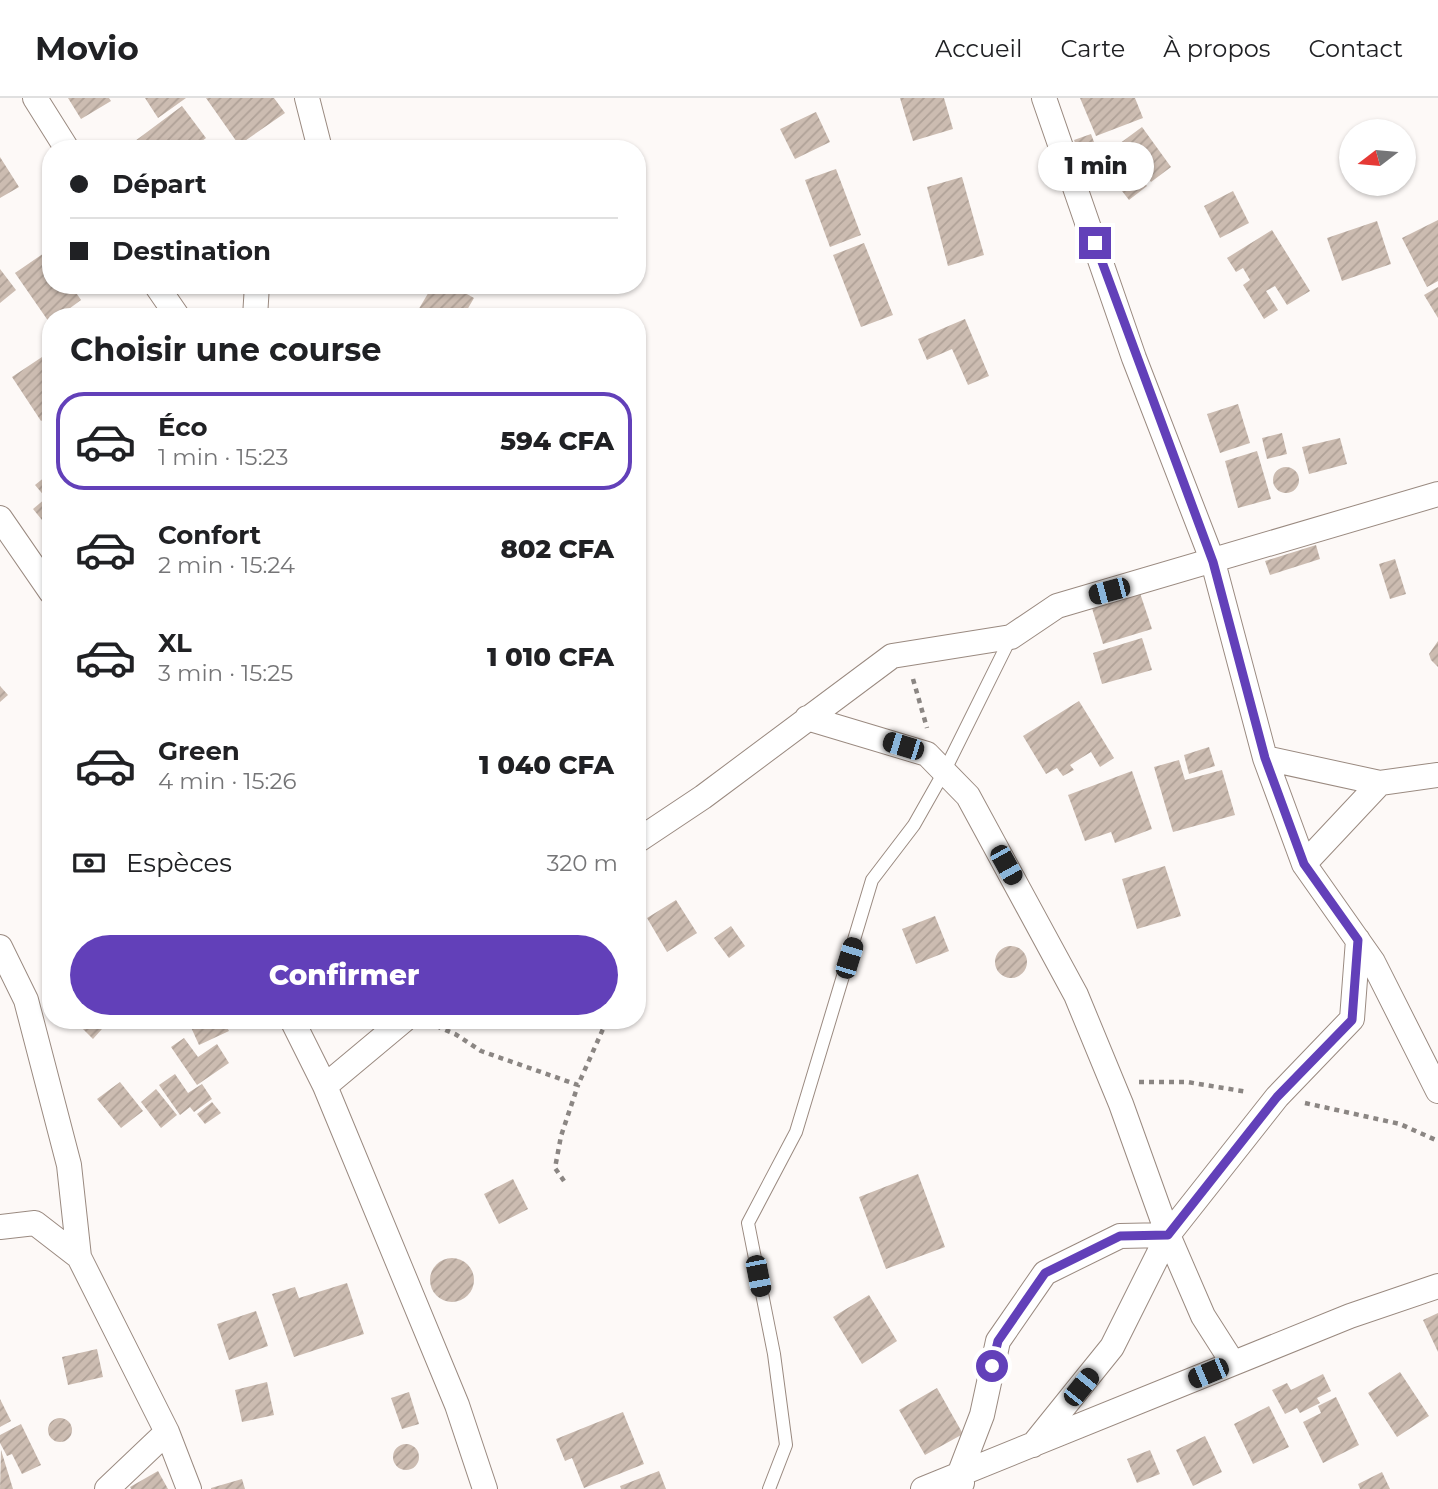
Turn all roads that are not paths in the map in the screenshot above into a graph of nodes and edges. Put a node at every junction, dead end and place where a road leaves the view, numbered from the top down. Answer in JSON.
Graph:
{"nodes":[{"id":1,"x":35,"y":98,"type":"edge"},
{"id":2,"x":307,"y":98,"type":"edge"},
{"id":3,"x":1044,"y":98,"type":"edge"},
{"id":4,"x":61,"y":140,"type":"edge"},
{"id":5,"x":318,"y":140,"type":"edge"},
{"id":6,"x":1438,"y":494,"type":"edge"},
{"id":7,"x":0,"y":518,"type":"edge"},
{"id":8,"x":1213,"y":562,"type":"junction"},
{"id":9,"x":42,"y":579,"type":"edge"},
{"id":10,"x":1012,"y":637,"type":"junction"},
{"id":11,"x":807,"y":718,"type":"junction"},
{"id":12,"x":1265,"y":758,"type":"junction"},
{"id":13,"x":944,"y":772,"type":"junction"},
{"id":14,"x":1438,"y":775,"type":"edge"},
{"id":15,"x":1380,"y":783,"type":"junction"},
{"id":16,"x":646,"y":835,"type":"edge"},
{"id":17,"x":1304,"y":864,"type":"junction"},
{"id":18,"x":1358,"y":940,"type":"junction"},
{"id":19,"x":0,"y":947,"type":"edge"},
{"id":20,"x":296,"y":1029,"type":"edge"},
{"id":21,"x":393,"y":1029,"type":"edge"},
{"id":22,"x":325,"y":1086,"type":"junction"},
{"id":23,"x":1438,"y":1091,"type":"edge"},
{"id":24,"x":0,"y":1227,"type":"edge"},
{"id":25,"x":1168,"y":1235,"type":"junction"},
{"id":26,"x":79,"y":1256,"type":"junction"},
{"id":27,"x":1438,"y":1286,"type":"edge"},
{"id":28,"x":1233,"y":1363,"type":"junction"},
{"id":29,"x":167,"y":1432,"type":"junction"},
{"id":30,"x":1033,"y":1446,"type":"junction"},
{"id":31,"x":962,"y":1482,"type":"edge"},
{"id":32,"x":107,"y":1489,"type":"edge"},
{"id":33,"x":189,"y":1489,"type":"edge"},
{"id":34,"x":485,"y":1489,"type":"edge"},
{"id":35,"x":769,"y":1489,"type":"edge"},
{"id":36,"x":923,"y":1489,"type":"edge"}],
"edges":[{"from":1,"to":4,"type":"street"},
{"from":2,"to":5,"type":"street"},
{"from":3,"to":8,"type":"street"},
{"from":6,"to":8,"type":"street"},
{"from":7,"to":9,"type":"street"},
{"from":8,"to":10,"type":"street"},
{"from":8,"to":12,"type":"street"},
{"from":10,"to":11,"type":"street"},
{"from":10,"to":13,"type":"lane"},
{"from":11,"to":13,"type":"street"},
{"from":11,"to":16,"type":"street"},
{"from":12,"to":15,"type":"street"},
{"from":12,"to":17,"type":"street"},
{"from":13,"to":25,"type":"street"},
{"from":13,"to":35,"type":"lane"},
{"from":14,"to":15,"type":"street"},
{"from":15,"to":17,"type":"street"},
{"from":17,"to":18,"type":"street"},
{"from":18,"to":23,"type":"street"},
{"from":18,"to":25,"type":"street"},
{"from":19,"to":26,"type":"street"},
{"from":20,"to":22,"type":"street"},
{"from":21,"to":22,"type":"street"},
{"from":22,"to":34,"type":"street"},
{"from":24,"to":26,"type":"street"},
{"from":25,"to":28,"type":"street"},
{"from":25,"to":30,"type":"street"},
{"from":25,"to":31,"type":"street"},
{"from":26,"to":29,"type":"street"},
{"from":27,"to":28,"type":"street"},
{"from":28,"to":30,"type":"street"},
{"from":29,"to":32,"type":"street"},
{"from":29,"to":33,"type":"street"},
{"from":30,"to":31,"type":"street"},
{"from":31,"to":36,"type":"street"}]}
